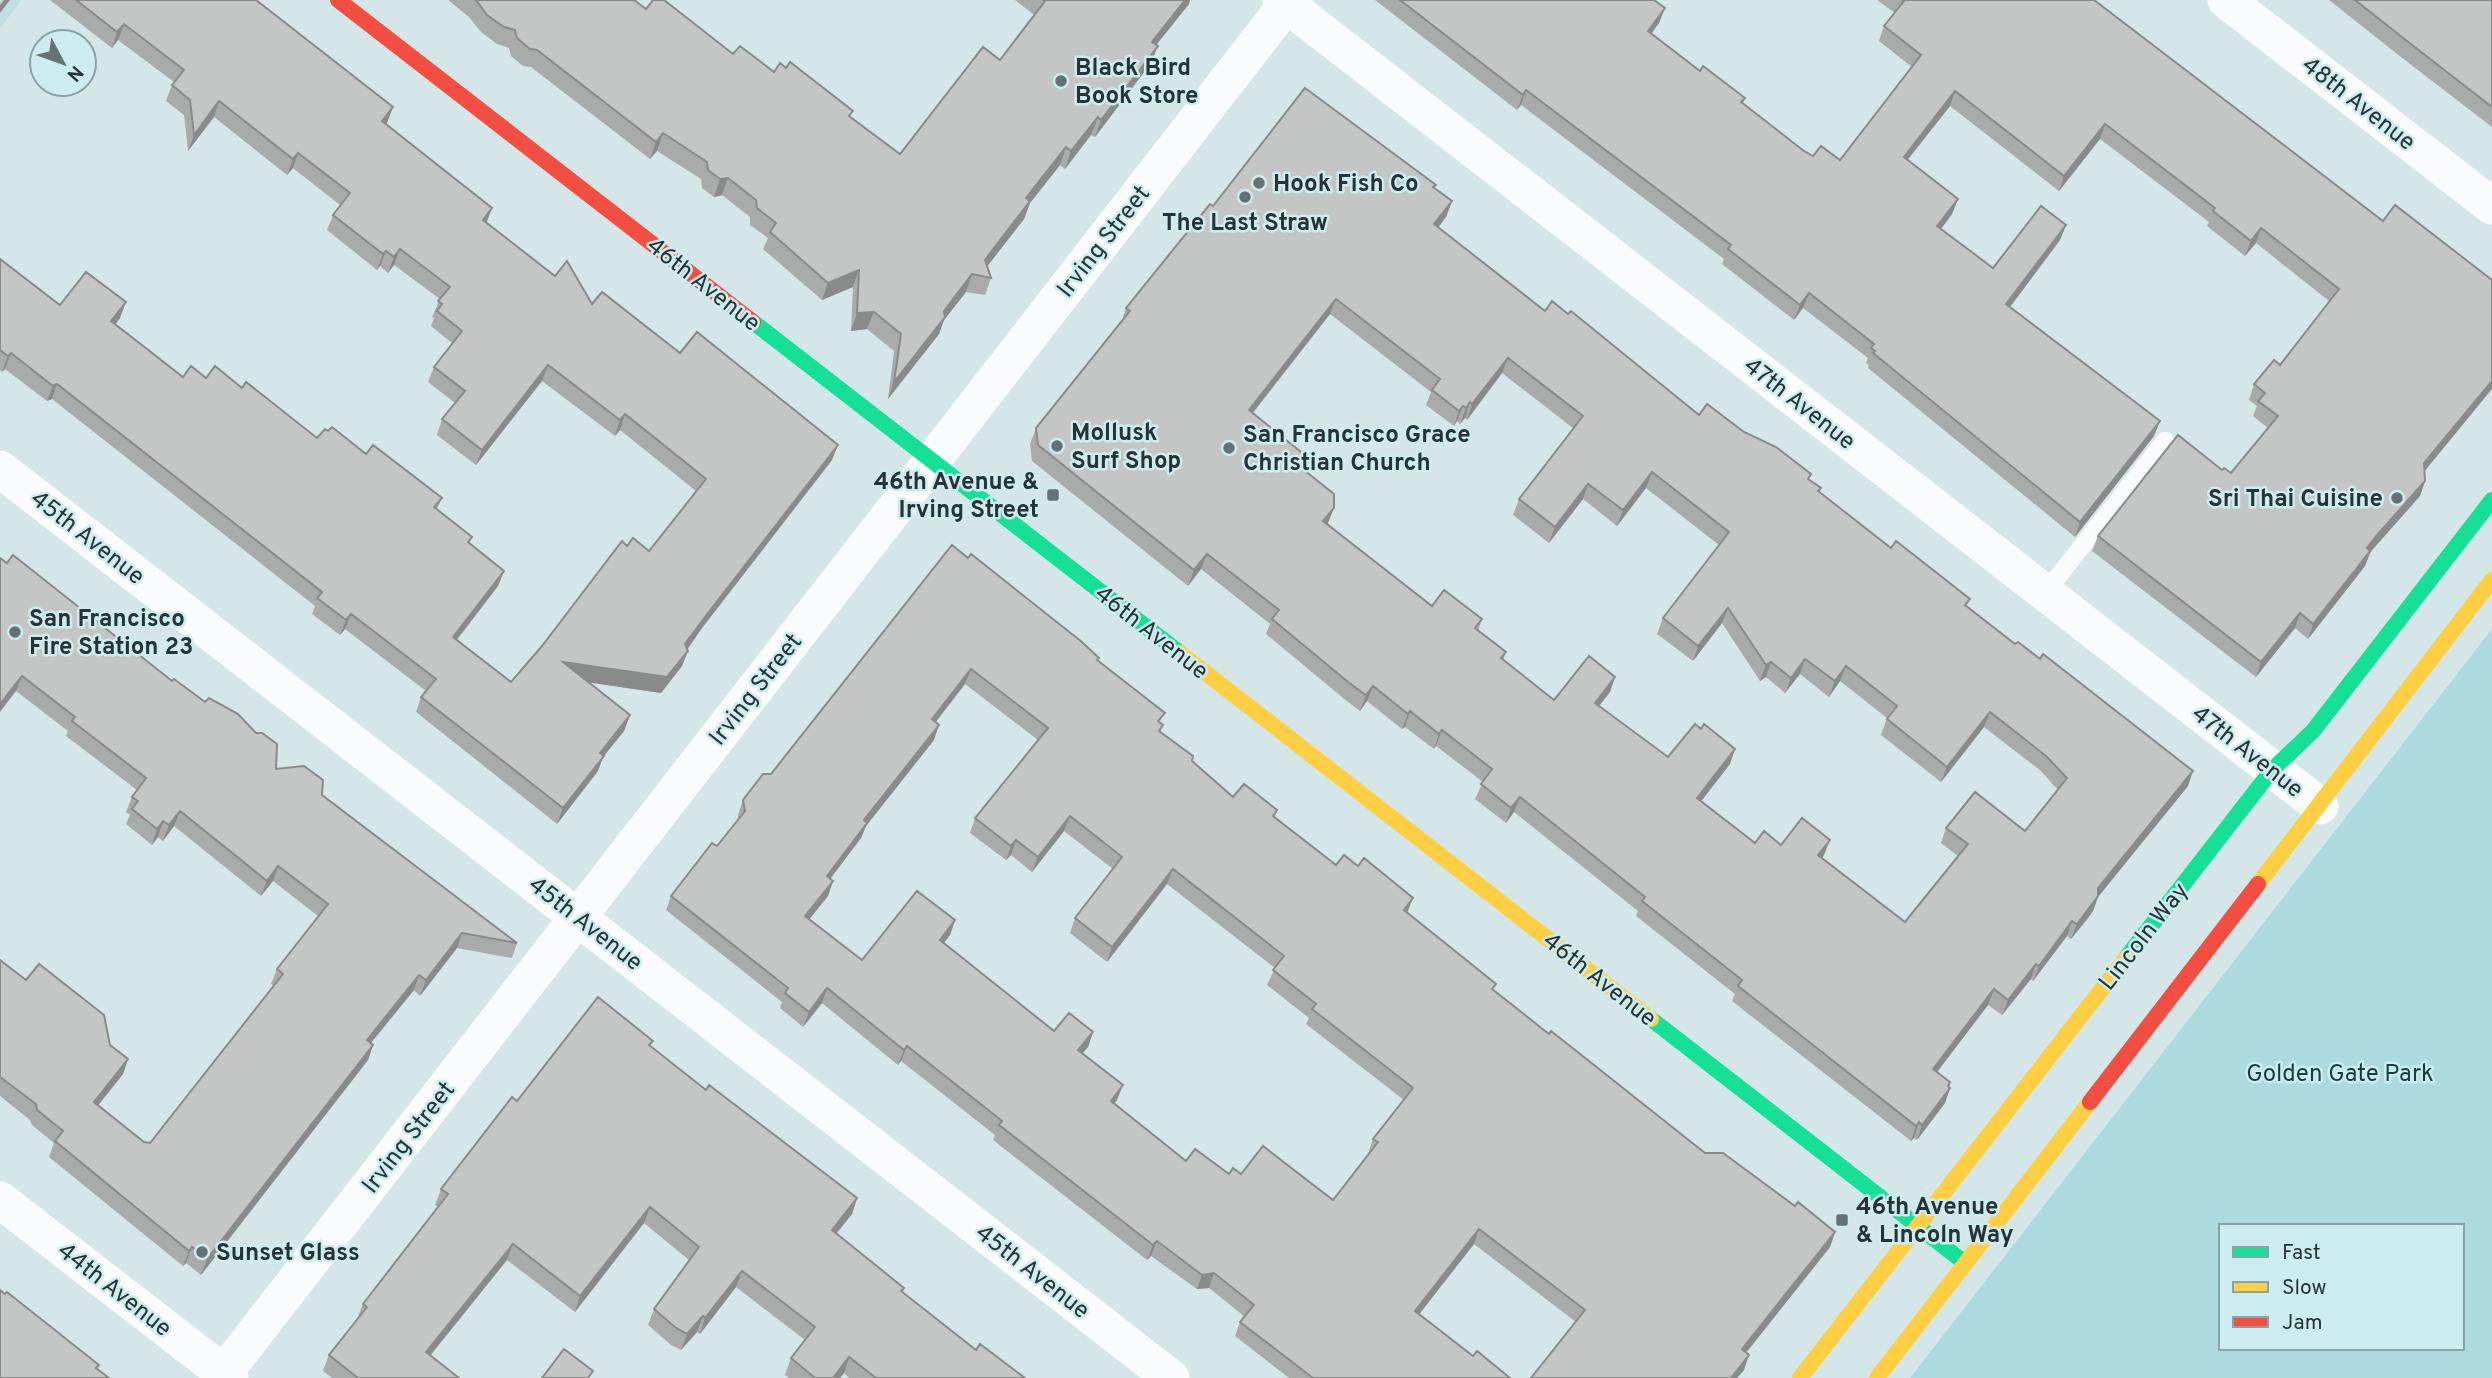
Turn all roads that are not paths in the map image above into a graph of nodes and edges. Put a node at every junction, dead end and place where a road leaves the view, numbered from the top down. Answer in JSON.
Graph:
{"nodes":[{"id":1,"x":338,"y":0,"type":"edge"},
{"id":2,"x":2226,"y":0,"type":"edge"},
{"id":3,"x":1286,"y":1,"type":"edge"},
{"id":4,"x":2492,"y":206,"type":"edge"},
{"id":5,"x":2165,"y":440,"type":"dead end"},
{"id":6,"x":933,"y":461,"type":"junction"},
{"id":7,"x":0,"y":469,"type":"edge"},
{"id":8,"x":2492,"y":500,"type":"edge"},
{"id":9,"x":2492,"y":580,"type":"edge"},
{"id":10,"x":2045,"y":593,"type":"junction"},
{"id":11,"x":2272,"y":770,"type":"junction"},
{"id":12,"x":2320,"y":806,"type":"junction"},
{"id":13,"x":578,"y":917,"type":"junction"},
{"id":14,"x":0,"y":1200,"type":"edge"},
{"id":15,"x":1918,"y":1226,"type":"junction"},
{"id":16,"x":1965,"y":1263,"type":"junction"},
{"id":17,"x":225,"y":1376,"type":"edge"},
{"id":18,"x":1171,"y":1378,"type":"edge"},
{"id":19,"x":1800,"y":1378,"type":"edge"},
{"id":20,"x":1877,"y":1378,"type":"edge"}],
"edges":[{"from":1,"to":6,"type":"main road","name":"46th Avenue"},
{"from":2,"to":4,"type":"street","name":"48th Avenue"},
{"from":3,"to":6,"type":"street","name":"Irving Street"},
{"from":3,"to":10,"type":"street","name":"47th Avenue"},
{"from":5,"to":10,"type":"lane"},
{"from":6,"to":13,"type":"street","name":"Irving Street"},
{"from":6,"to":15,"type":"main road","name":"46th Avenue"},
{"from":7,"to":13,"type":"street","name":"45th Avenue"},
{"from":8,"to":11,"type":"main road","name":"Lincoln Way"},
{"from":9,"to":12,"type":"main road"},
{"from":10,"to":11,"type":"street","name":"47th Avenue"},
{"from":11,"to":12,"type":"street","name":"47th Avenue"},
{"from":11,"to":15,"type":"main road","name":"Lincoln Way"},
{"from":12,"to":16,"type":"main road"},
{"from":13,"to":17,"type":"street","name":"Irving Street"},
{"from":13,"to":18,"type":"street","name":"45th Avenue"},
{"from":14,"to":17,"type":"street","name":"44th Avenue"},
{"from":15,"to":16,"type":"main road","name":"46th Avenue"},
{"from":15,"to":19,"type":"main road","name":"Lincoln Way"},
{"from":16,"to":20,"type":"main road"}]}
